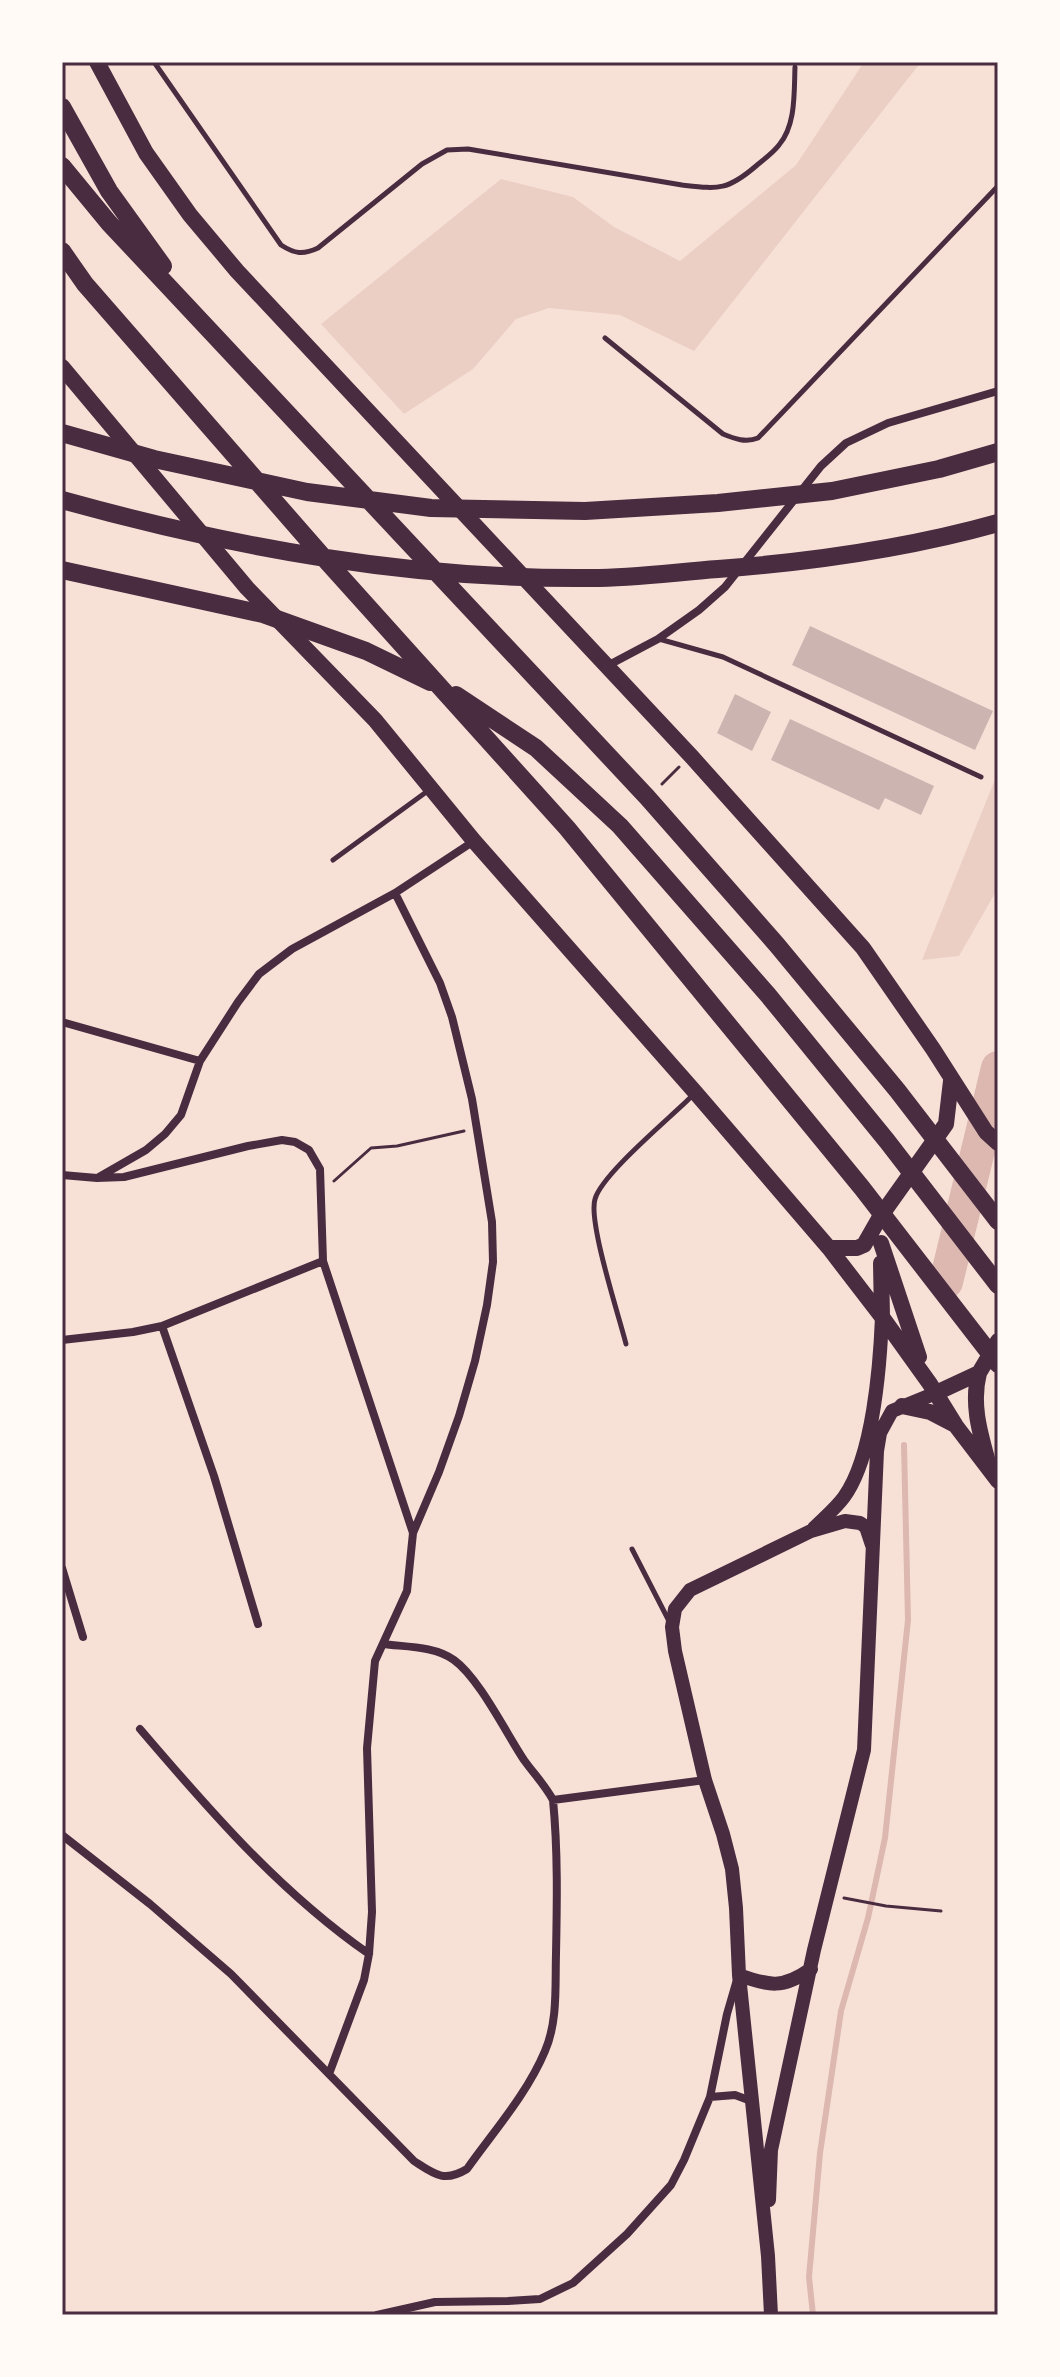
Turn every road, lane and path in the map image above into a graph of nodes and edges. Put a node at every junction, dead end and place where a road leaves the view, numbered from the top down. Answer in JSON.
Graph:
{"nodes":[{"id":1,"x":97,"y":62,"type":"edge"},
{"id":2,"x":154,"y":62,"type":"edge"},
{"id":3,"x":795,"y":67,"type":"dead end"},
{"id":4,"x":62,"y":107,"type":"edge"},
{"id":5,"x":62,"y":166,"type":"edge"},
{"id":6,"x":998,"y":186,"type":"edge"},
{"id":7,"x":62,"y":251,"type":"edge"},
{"id":8,"x":202,"y":321,"type":"junction"},
{"id":9,"x":605,"y":338,"type":"dead end"},
{"id":10,"x":62,"y":367,"type":"edge"},
{"id":11,"x":998,"y":391,"type":"edge"},
{"id":12,"x":62,"y":433,"type":"edge"},
{"id":13,"x":998,"y":452,"type":"edge"},
{"id":14,"x":62,"y":500,"type":"edge"},
{"id":15,"x":998,"y":523,"type":"edge"},
{"id":16,"x":62,"y":570,"type":"edge"},
{"id":17,"x":658,"y":639,"type":"junction"},
{"id":18,"x":607,"y":666,"type":"junction"},
{"id":19,"x":691,"y":756,"type":"junction"},
{"id":20,"x":981,"y":777,"type":"dead end"},
{"id":21,"x":431,"y":788,"type":"junction"},
{"id":22,"x":656,"y":789,"type":"dead end"},
{"id":23,"x":474,"y":841,"type":"junction"},
{"id":24,"x":333,"y":860,"type":"dead end"},
{"id":25,"x":395,"y":893,"type":"junction"},
{"id":26,"x":62,"y":1022,"type":"edge"},
{"id":27,"x":200,"y":1061,"type":"junction"},
{"id":28,"x":951,"y":1081,"type":"junction"},
{"id":29,"x":695,"y":1092,"type":"junction"},
{"id":30,"x":976,"y":1116,"type":"junction"},
{"id":31,"x":946,"y":1124,"type":"junction"},
{"id":32,"x":477,"y":1128,"type":"junction"},
{"id":33,"x":997,"y":1143,"type":"edge"},
{"id":34,"x":62,"y":1175,"type":"edge"},
{"id":35,"x":97,"y":1178,"type":"junction"},
{"id":36,"x":322,"y":1191,"type":"junction"},
{"id":37,"x":880,"y":1217,"type":"junction"},
{"id":38,"x":998,"y":1221,"type":"edge"},
{"id":39,"x":881,"y":1243,"type":"junction"},
{"id":40,"x":829,"y":1248,"type":"junction"},
{"id":41,"x":323,"y":1261,"type":"junction"},
{"id":42,"x":998,"y":1285,"type":"edge"},
{"id":43,"x":882,"y":1317,"type":"junction"},
{"id":44,"x":162,"y":1326,"type":"junction"},
{"id":45,"x":62,"y":1340,"type":"edge"},
{"id":46,"x":998,"y":1341,"type":"edge"},
{"id":47,"x":626,"y":1344,"type":"dead end"},
{"id":48,"x":998,"y":1364,"type":"edge"},
{"id":49,"x":979,"y":1373,"type":"junction"},
{"id":50,"x":933,"y":1389,"type":"junction"},
{"id":51,"x":902,"y":1406,"type":"junction"},
{"id":52,"x":956,"y":1426,"type":"junction"},
{"id":53,"x":994,"y":1476,"type":"edge"},
{"id":54,"x":811,"y":1531,"type":"junction"},
{"id":55,"x":413,"y":1533,"type":"junction"},
{"id":56,"x":872,"y":1545,"type":"junction"},
{"id":57,"x":632,"y":1549,"type":"dead end"},
{"id":58,"x":62,"y":1568,"type":"edge"},
{"id":59,"x":258,"y":1624,"type":"dead end"},
{"id":60,"x":672,"y":1627,"type":"junction"},
{"id":61,"x":83,"y":1637,"type":"dead end"},
{"id":62,"x":383,"y":1644,"type":"junction"},
{"id":63,"x":140,"y":1729,"type":"dead end"},
{"id":64,"x":705,"y":1780,"type":"junction"},
{"id":65,"x":553,"y":1800,"type":"junction"},
{"id":66,"x":62,"y":1835,"type":"edge"},
{"id":67,"x":855,"y":1900,"type":"dead end"},
{"id":68,"x":941,"y":1911,"type":"dead end"},
{"id":69,"x":369,"y":1954,"type":"junction"},
{"id":70,"x":811,"y":1969,"type":"junction"},
{"id":71,"x":739,"y":1975,"type":"junction"},
{"id":72,"x":329,"y":2074,"type":"junction"},
{"id":73,"x":710,"y":2097,"type":"junction"},
{"id":74,"x":751,"y":2101,"type":"junction"},
{"id":75,"x":768,"y":2256,"type":"junction"},
{"id":76,"x":377,"y":2315,"type":"edge"},
{"id":77,"x":771,"y":2315,"type":"edge"}],
"edges":[{"from":1,"to":18,"type":"main road"},
{"from":2,"to":3,"type":"lane"},
{"from":4,"to":8,"type":"highway"},
{"from":5,"to":8,"type":"highway"},
{"from":6,"to":9,"type":"lane"},
{"from":7,"to":48,"type":"highway"},
{"from":8,"to":38,"type":"highway"},
{"from":10,"to":21,"type":"main road"},
{"from":11,"to":17,"type":"street"},
{"from":12,"to":13,"type":"highway"},
{"from":14,"to":15,"type":"highway"},
{"from":16,"to":42,"type":"highway"},
{"from":17,"to":18,"type":"street"},
{"from":17,"to":20,"type":"lane"},
{"from":18,"to":19,"type":"main road"},
{"from":19,"to":22,"type":"path"},
{"from":19,"to":28,"type":"main road"},
{"from":21,"to":23,"type":"main road"},
{"from":21,"to":24,"type":"lane"},
{"from":23,"to":25,"type":"street"},
{"from":23,"to":29,"type":"main road"},
{"from":25,"to":27,"type":"street"},
{"from":25,"to":32,"type":"street"},
{"from":26,"to":27,"type":"street"},
{"from":27,"to":35,"type":"street"},
{"from":28,"to":30,"type":"main road"},
{"from":28,"to":31,"type":"main road"},
{"from":29,"to":40,"type":"main road"},
{"from":29,"to":47,"type":"lane"},
{"from":30,"to":31,"type":"main road"},
{"from":30,"to":33,"type":"main road"},
{"from":31,"to":37,"type":"main road"},
{"from":32,"to":36,"type":"path"},
{"from":32,"to":55,"type":"street"},
{"from":34,"to":35,"type":"street"},
{"from":35,"to":36,"type":"street"},
{"from":36,"to":41,"type":"street"},
{"from":37,"to":39,"type":"main road"},
{"from":37,"to":40,"type":"main road"},
{"from":39,"to":43,"type":"main road"},
{"from":39,"to":50,"type":"main road"},
{"from":40,"to":43,"type":"main road"},
{"from":41,"to":44,"type":"street"},
{"from":41,"to":55,"type":"street"},
{"from":43,"to":50,"type":"main road"},
{"from":43,"to":54,"type":"main road"},
{"from":44,"to":45,"type":"street"},
{"from":44,"to":59,"type":"street"},
{"from":46,"to":49,"type":"main road"},
{"from":49,"to":50,"type":"main road"},
{"from":49,"to":53,"type":"main road"},
{"from":50,"to":51,"type":"main road"},
{"from":50,"to":52,"type":"main road"},
{"from":51,"to":52,"type":"main road"},
{"from":51,"to":56,"type":"main road"},
{"from":52,"to":53,"type":"main road"},
{"from":54,"to":56,"type":"main road"},
{"from":54,"to":60,"type":"main road"},
{"from":55,"to":62,"type":"street"},
{"from":56,"to":70,"type":"main road"},
{"from":57,"to":60,"type":"lane"},
{"from":58,"to":61,"type":"street"},
{"from":60,"to":64,"type":"main road"},
{"from":62,"to":65,"type":"street"},
{"from":62,"to":69,"type":"street"},
{"from":63,"to":69,"type":"street"},
{"from":64,"to":65,"type":"street"},
{"from":64,"to":71,"type":"main road"},
{"from":65,"to":72,"type":"street"},
{"from":66,"to":72,"type":"street"},
{"from":67,"to":68,"type":"path"},
{"from":69,"to":72,"type":"street"},
{"from":70,"to":71,"type":"main road"},
{"from":70,"to":75,"type":"main road"},
{"from":71,"to":73,"type":"street"},
{"from":71,"to":74,"type":"main road"},
{"from":73,"to":74,"type":"street"},
{"from":73,"to":76,"type":"street"},
{"from":74,"to":75,"type":"main road"},
{"from":75,"to":77,"type":"main road"}]}
